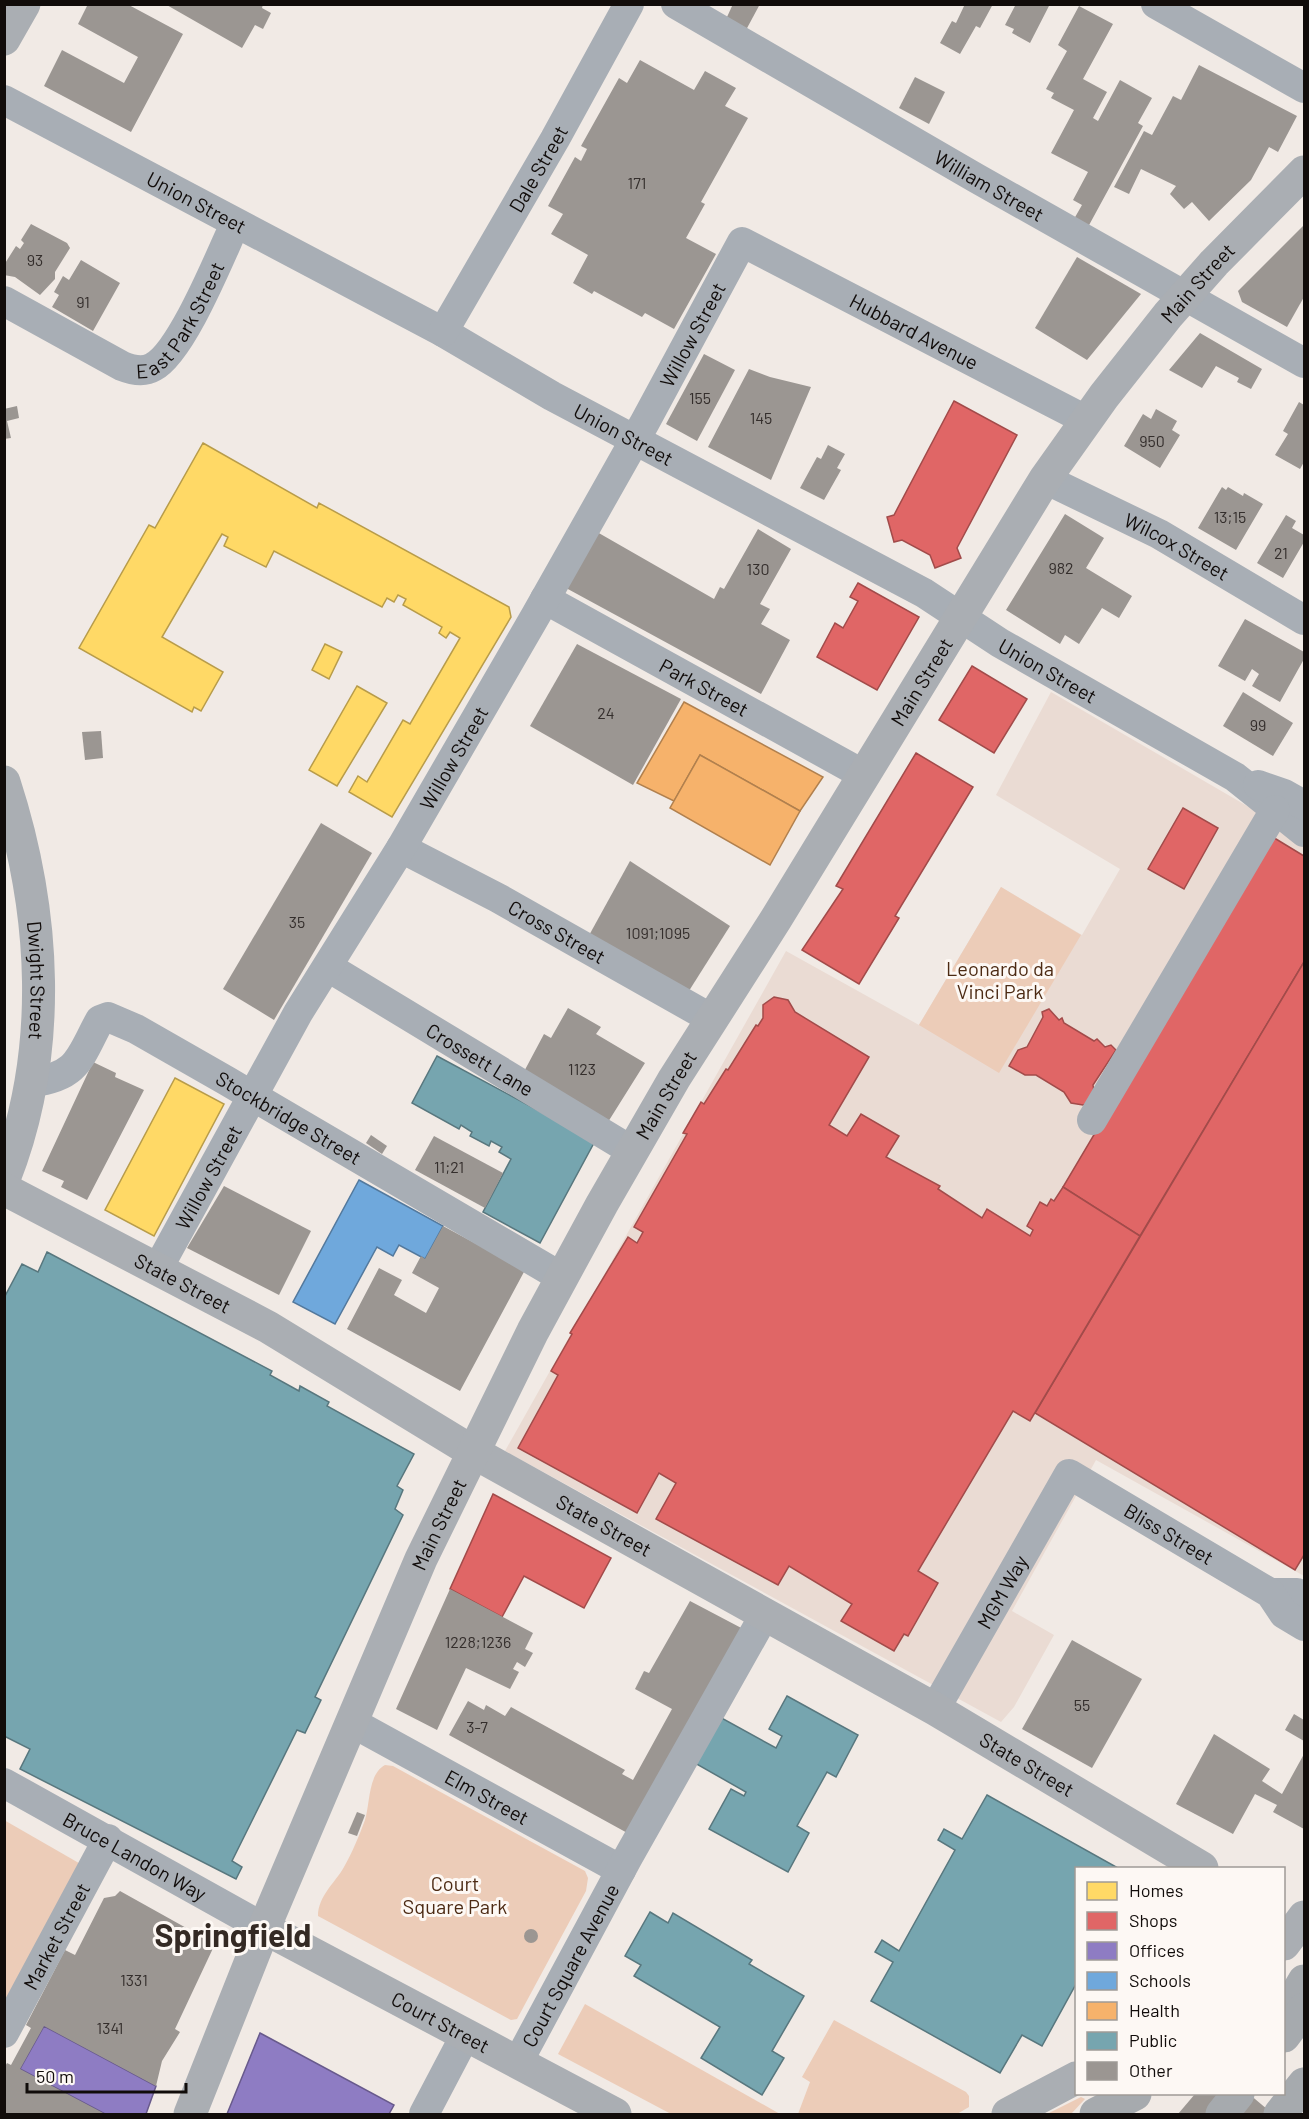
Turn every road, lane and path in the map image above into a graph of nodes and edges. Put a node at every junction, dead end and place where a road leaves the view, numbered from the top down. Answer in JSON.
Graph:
{"nodes":[{"id":1,"x":24,"y":4,"type":"edge"},
{"id":2,"x":629,"y":4,"type":"edge"},
{"id":3,"x":676,"y":4,"type":"edge"},
{"id":4,"x":1156,"y":4,"type":"edge"},
{"id":5,"x":4,"y":39,"type":"edge"},
{"id":6,"x":1305,"y":88,"type":"edge"},
{"id":7,"x":4,"y":100,"type":"edge"},
{"id":8,"x":1305,"y":172,"type":"edge"},
{"id":9,"x":236,"y":224,"type":"junction"},
{"id":10,"x":742,"y":242,"type":"joint"},
{"id":11,"x":1184,"y":296,"type":"junction"},
{"id":12,"x":4,"y":301,"type":"edge"},
{"id":13,"x":443,"y":332,"type":"junction"},
{"id":14,"x":1305,"y":363,"type":"edge"},
{"id":15,"x":1086,"y":420,"type":"junction"},
{"id":16,"x":634,"y":440,"type":"junction"},
{"id":17,"x":1045,"y":479,"type":"junction"},
{"id":18,"x":540,"y":607,"type":"junction"},
{"id":19,"x":961,"y":617,"type":"junction"},
{"id":20,"x":1305,"y":620,"type":"edge"},
{"id":21,"x":864,"y":775,"type":"junction"},
{"id":22,"x":1235,"y":777,"type":"junction"},
{"id":23,"x":4,"y":782,"type":"edge"},
{"id":24,"x":1305,"y":805,"type":"edge"},
{"id":25,"x":1275,"y":810,"type":"junction"},
{"id":26,"x":1305,"y":832,"type":"edge"},
{"id":27,"x":401,"y":848,"type":"junction"},
{"id":28,"x":328,"y":967,"type":"junction"},
{"id":29,"x":712,"y":1019,"type":"junction"},
{"id":30,"x":32,"y":1082,"type":"junction"},
{"id":31,"x":252,"y":1096,"type":"junction"},
{"id":32,"x":1092,"y":1120,"type":"dead end"},
{"id":33,"x":632,"y":1151,"type":"junction"},
{"id":34,"x":4,"y":1179,"type":"edge"},
{"id":35,"x":4,"y":1189,"type":"edge"},
{"id":36,"x":157,"y":1270,"type":"junction"},
{"id":37,"x":561,"y":1277,"type":"junction"},
{"id":38,"x":473,"y":1452,"type":"junction"},
{"id":39,"x":1069,"y":1474,"type":"joint"},
{"id":40,"x":1270,"y":1593,"type":"junction"},
{"id":41,"x":1305,"y":1597,"type":"edge"},
{"id":42,"x":765,"y":1614,"type":"junction"},
{"id":43,"x":1305,"y":1626,"type":"edge"},
{"id":44,"x":936,"y":1709,"type":"junction"},
{"id":45,"x":353,"y":1724,"type":"junction"},
{"id":46,"x":4,"y":1784,"type":"edge"},
{"id":47,"x":108,"y":1839,"type":"junction"},
{"id":48,"x":1199,"y":1867,"type":"edge"},
{"id":49,"x":621,"y":1870,"type":"junction"},
{"id":50,"x":264,"y":1928,"type":"junction"},
{"id":51,"x":1305,"y":1982,"type":"edge"},
{"id":52,"x":1305,"y":2009,"type":"edge"},
{"id":53,"x":1285,"y":2014,"type":"edge"},
{"id":54,"x":1285,"y":2016,"type":"edge"},
{"id":55,"x":1305,"y":2022,"type":"edge"},
{"id":56,"x":4,"y":2033,"type":"edge"},
{"id":57,"x":466,"y":2034,"type":"junction"},
{"id":58,"x":1285,"y":2035,"type":"edge"},
{"id":59,"x":518,"y":2062,"type":"junction"},
{"id":60,"x":1075,"y":2079,"type":"edge"},
{"id":61,"x":1305,"y":2084,"type":"edge"},
{"id":62,"x":1105,"y":2095,"type":"edge"},
{"id":63,"x":1133,"y":2095,"type":"edge"},
{"id":64,"x":1232,"y":2095,"type":"edge"},
{"id":65,"x":1237,"y":2095,"type":"edge"},
{"id":66,"x":190,"y":2115,"type":"edge"},
{"id":67,"x":424,"y":2115,"type":"edge"},
{"id":68,"x":615,"y":2115,"type":"edge"},
{"id":69,"x":1008,"y":2115,"type":"edge"},
{"id":70,"x":1086,"y":2115,"type":"edge"},
{"id":71,"x":1096,"y":2115,"type":"edge"},
{"id":72,"x":1221,"y":2115,"type":"edge"},
{"id":73,"x":1280,"y":2115,"type":"edge"}],
"edges":[{"from":1,"to":5,"type":"main road"},
{"from":2,"to":13,"type":"street","name":"Dale Street"},
{"from":3,"to":11,"type":"street","name":"William Street"},
{"from":4,"to":6,"type":"street"},
{"from":7,"to":9,"type":"street","name":"Union Street"},
{"from":8,"to":11,"type":"main road","name":"Main Street"},
{"from":9,"to":12,"type":"street","name":"East Park Street"},
{"from":9,"to":13,"type":"street","name":"Union Street"},
{"from":10,"to":15,"type":"street","name":"Hubbard Avenue"},
{"from":10,"to":16,"type":"street","name":"Willow Street"},
{"from":11,"to":14,"type":"street","name":"William Street"},
{"from":11,"to":15,"type":"main road","name":"Main Street"},
{"from":13,"to":16,"type":"street","name":"Union Street"},
{"from":15,"to":17,"type":"main road","name":"Main Street"},
{"from":16,"to":18,"type":"street","name":"Willow Street"},
{"from":16,"to":19,"type":"street","name":"Union Street"},
{"from":17,"to":19,"type":"main road","name":"Main Street"},
{"from":17,"to":20,"type":"street","name":"Wilcox Street"},
{"from":18,"to":21,"type":"street","name":"Park Street"},
{"from":18,"to":27,"type":"street","name":"Willow Street"},
{"from":19,"to":21,"type":"main road","name":"Main Street"},
{"from":19,"to":22,"type":"street","name":"Union Street"},
{"from":21,"to":29,"type":"main road","name":"Main Street"},
{"from":22,"to":24,"type":"street","name":"Union Street"},
{"from":22,"to":25,"type":"street","name":"Union Street"},
{"from":23,"to":30,"type":"main road","name":"Dwight Street"},
{"from":25,"to":26,"type":"street","name":"Union Street"},
{"from":25,"to":32,"type":"street"},
{"from":27,"to":28,"type":"street","name":"Willow Street"},
{"from":27,"to":29,"type":"street","name":"Cross Street"},
{"from":28,"to":31,"type":"street","name":"Willow Street"},
{"from":28,"to":33,"type":"street","name":"Crossett Lane"},
{"from":29,"to":33,"type":"main road","name":"Main Street"},
{"from":30,"to":31,"type":"street","name":"Stockbridge Street"},
{"from":30,"to":34,"type":"main road","name":"Dwight Street"},
{"from":31,"to":36,"type":"street","name":"Willow Street"},
{"from":31,"to":37,"type":"street","name":"Stockbridge Street"},
{"from":33,"to":37,"type":"main road","name":"Main Street"},
{"from":35,"to":36,"type":"main road","name":"State Street"},
{"from":36,"to":38,"type":"main road","name":"State Street"},
{"from":37,"to":38,"type":"main road","name":"Main Street"},
{"from":38,"to":42,"type":"main road","name":"State Street"},
{"from":38,"to":45,"type":"main road","name":"Main Street"},
{"from":39,"to":40,"type":"street","name":"Bliss Street"},
{"from":39,"to":44,"type":"street","name":"MGM Way"},
{"from":40,"to":41,"type":"street","name":"Bliss Street"},
{"from":40,"to":43,"type":"street","name":"Bliss Street"},
{"from":42,"to":44,"type":"main road","name":"State Street"},
{"from":42,"to":49,"type":"street","name":"Court Square Avenue"},
{"from":44,"to":48,"type":"main road","name":"State Street"},
{"from":45,"to":49,"type":"street","name":"Elm Street"},
{"from":45,"to":50,"type":"main road","name":"Main Street"},
{"from":46,"to":47,"type":"street","name":"Bruce Landon Way"},
{"from":47,"to":50,"type":"street","name":"Bruce Landon Way"},
{"from":47,"to":56,"type":"street","name":"Market Street"},
{"from":49,"to":59,"type":"street","name":"Court Square Avenue"},
{"from":50,"to":57,"type":"main road","name":"Court Street"},
{"from":50,"to":66,"type":"main road","name":"Main Street"},
{"from":51,"to":53,"type":"highway"},
{"from":52,"to":58,"type":"highway","bridge":true},
{"from":54,"to":55,"type":"highway"},
{"from":57,"to":59,"type":"main road","name":"Court Street"},
{"from":57,"to":67,"type":"street"},
{"from":59,"to":68,"type":"main road","name":"Court Street"},
{"from":60,"to":69,"type":"main road"},
{"from":61,"to":73,"type":"highway"},
{"from":62,"to":70,"type":"highway"},
{"from":63,"to":71,"type":"highway"},
{"from":64,"to":72,"type":"highway"},
{"from":65,"to":72,"type":"highway"}]}
